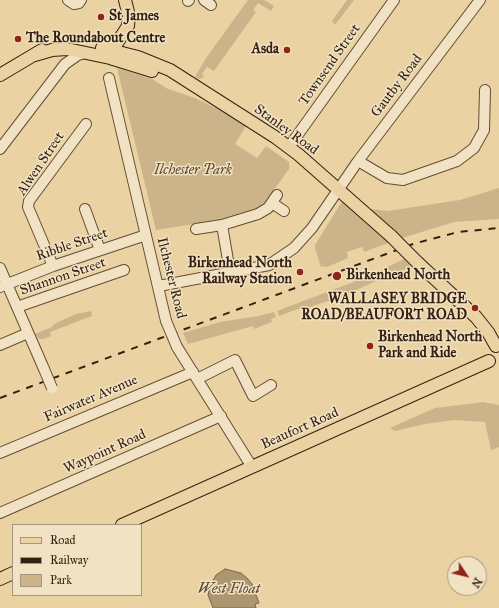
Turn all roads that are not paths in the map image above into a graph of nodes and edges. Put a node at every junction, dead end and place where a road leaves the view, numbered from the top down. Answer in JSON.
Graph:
{"nodes":[{"id":1,"x":68,"y":0,"type":"edge"},
{"id":2,"x":81,"y":0,"type":"edge"},
{"id":3,"x":394,"y":0,"type":"edge"},
{"id":4,"x":480,"y":0,"type":"edge"},
{"id":5,"x":127,"y":1,"type":"edge"},
{"id":6,"x":122,"y":45,"type":"junction"},
{"id":7,"x":59,"y":49,"type":"junction"},
{"id":8,"x":84,"y":53,"type":"junction"},
{"id":9,"x":35,"y":55,"type":"junction"},
{"id":10,"x":110,"y":58,"type":"junction"},
{"id":11,"x":132,"y":60,"type":"junction"},
{"id":12,"x":65,"y":64,"type":"junction"},
{"id":13,"x":0,"y":74,"type":"edge"},
{"id":14,"x":109,"y":78,"type":"dead end"},
{"id":15,"x":485,"y":90,"type":"dead end"},
{"id":16,"x":86,"y":124,"type":"dead end"},
{"id":17,"x":289,"y":147,"type":"junction"},
{"id":18,"x":0,"y":150,"type":"edge"},
{"id":19,"x":358,"y":160,"type":"junction"},
{"id":20,"x":337,"y":190,"type":"junction"},
{"id":21,"x":85,"y":209,"type":"dead end"},
{"id":22,"x":284,"y":211,"type":"dead end"},
{"id":23,"x":222,"y":225,"type":"junction"},
{"id":24,"x":196,"y":229,"type":"dead end"},
{"id":25,"x":146,"y":235,"type":"junction"},
{"id":26,"x":100,"y":250,"type":"junction"},
{"id":27,"x":53,"y":266,"type":"junction"},
{"id":28,"x":0,"y":268,"type":"edge"},
{"id":29,"x":119,"y":269,"type":"dead end"},
{"id":30,"x":230,"y":272,"type":"junction"},
{"id":31,"x":4,"y":286,"type":"edge"},
{"id":32,"x":159,"y":286,"type":"junction"},
{"id":33,"x":17,"y":307,"type":"junction"},
{"id":34,"x":28,"y":333,"type":"junction"},
{"id":35,"x":0,"y":345,"type":"edge"},
{"id":36,"x":497,"y":346,"type":"edge"},
{"id":37,"x":494,"y":363,"type":"edge"},
{"id":38,"x":195,"y":375,"type":"junction"},
{"id":39,"x":271,"y":385,"type":"dead end"},
{"id":40,"x":52,"y":388,"type":"dead end"},
{"id":41,"x":221,"y":416,"type":"junction"},
{"id":42,"x":0,"y":452,"type":"edge"},
{"id":43,"x":252,"y":467,"type":"junction"},
{"id":44,"x":0,"y":513,"type":"edge"},
{"id":45,"x":124,"y":524,"type":"edge"},
{"id":46,"x":12,"y":573,"type":"edge"},
{"id":47,"x":0,"y":579,"type":"edge"}],
"edges":[{"from":1,"to":2,"type":"street"},
{"from":3,"to":17,"type":"street","name":"Townsend Street"},
{"from":4,"to":19,"type":"street","name":"Gautby Road"},
{"from":5,"to":6,"type":"main road"},
{"from":6,"to":9,"type":"main road"},
{"from":6,"to":10,"type":"main road"},
{"from":6,"to":11,"type":"main road"},
{"from":7,"to":8,"type":"main road","name":"Stanley Road"},
{"from":7,"to":9,"type":"main road"},
{"from":7,"to":12,"type":"street"},
{"from":8,"to":10,"type":"main road","name":"Stanley Road"},
{"from":8,"to":12,"type":"street"},
{"from":9,"to":13,"type":"main road"},
{"from":10,"to":11,"type":"main road","name":"Stanley Road"},
{"from":11,"to":17,"type":"main road","name":"Stanley Road"},
{"from":12,"to":18,"type":"street"},
{"from":14,"to":25,"type":"street","name":"Ilchester Road"},
{"from":15,"to":19,"type":"street"},
{"from":16,"to":27,"type":"street","name":"Alwen Street"},
{"from":17,"to":20,"type":"main road","name":"Stanley Road"},
{"from":19,"to":20,"type":"street","name":"Gautby Road"},
{"from":20,"to":30,"type":"street","name":"Gautby Road"},
{"from":20,"to":36,"type":"main road","name":"Stanley Road","bridge":true},
{"from":21,"to":26,"type":"street"},
{"from":22,"to":23,"type":"street"},
{"from":23,"to":24,"type":"street"},
{"from":23,"to":30,"type":"street"},
{"from":25,"to":26,"type":"street","name":"Ribble Street"},
{"from":25,"to":32,"type":"street","name":"Ilchester Road"},
{"from":26,"to":27,"type":"street","name":"Ribble Street"},
{"from":27,"to":31,"type":"street","name":"Ribble Street"},
{"from":28,"to":31,"type":"street"},
{"from":29,"to":33,"type":"street","name":"Shannon Street"},
{"from":30,"to":32,"type":"street","name":"Gautby Road"},
{"from":31,"to":33,"type":"street"},
{"from":32,"to":38,"type":"street","name":"Ilchester Road","bridge":true},
{"from":33,"to":34,"type":"street"},
{"from":34,"to":35,"type":"street"},
{"from":34,"to":40,"type":"street","bridge":true},
{"from":36,"to":37,"type":"main road"},
{"from":37,"to":43,"type":"main road","name":"Beaufort Road"},
{"from":38,"to":39,"type":"street","name":"Fairwater Avenue"},
{"from":38,"to":41,"type":"street","name":"Ilchester Road"},
{"from":38,"to":42,"type":"street","name":"Fairwater Avenue"},
{"from":41,"to":43,"type":"street","name":"Ilchester Road"},
{"from":41,"to":44,"type":"street","name":"Waypoint Road"},
{"from":43,"to":45,"type":"main road","name":"Beaufort Road"},
{"from":46,"to":47,"type":"main road"}]}
